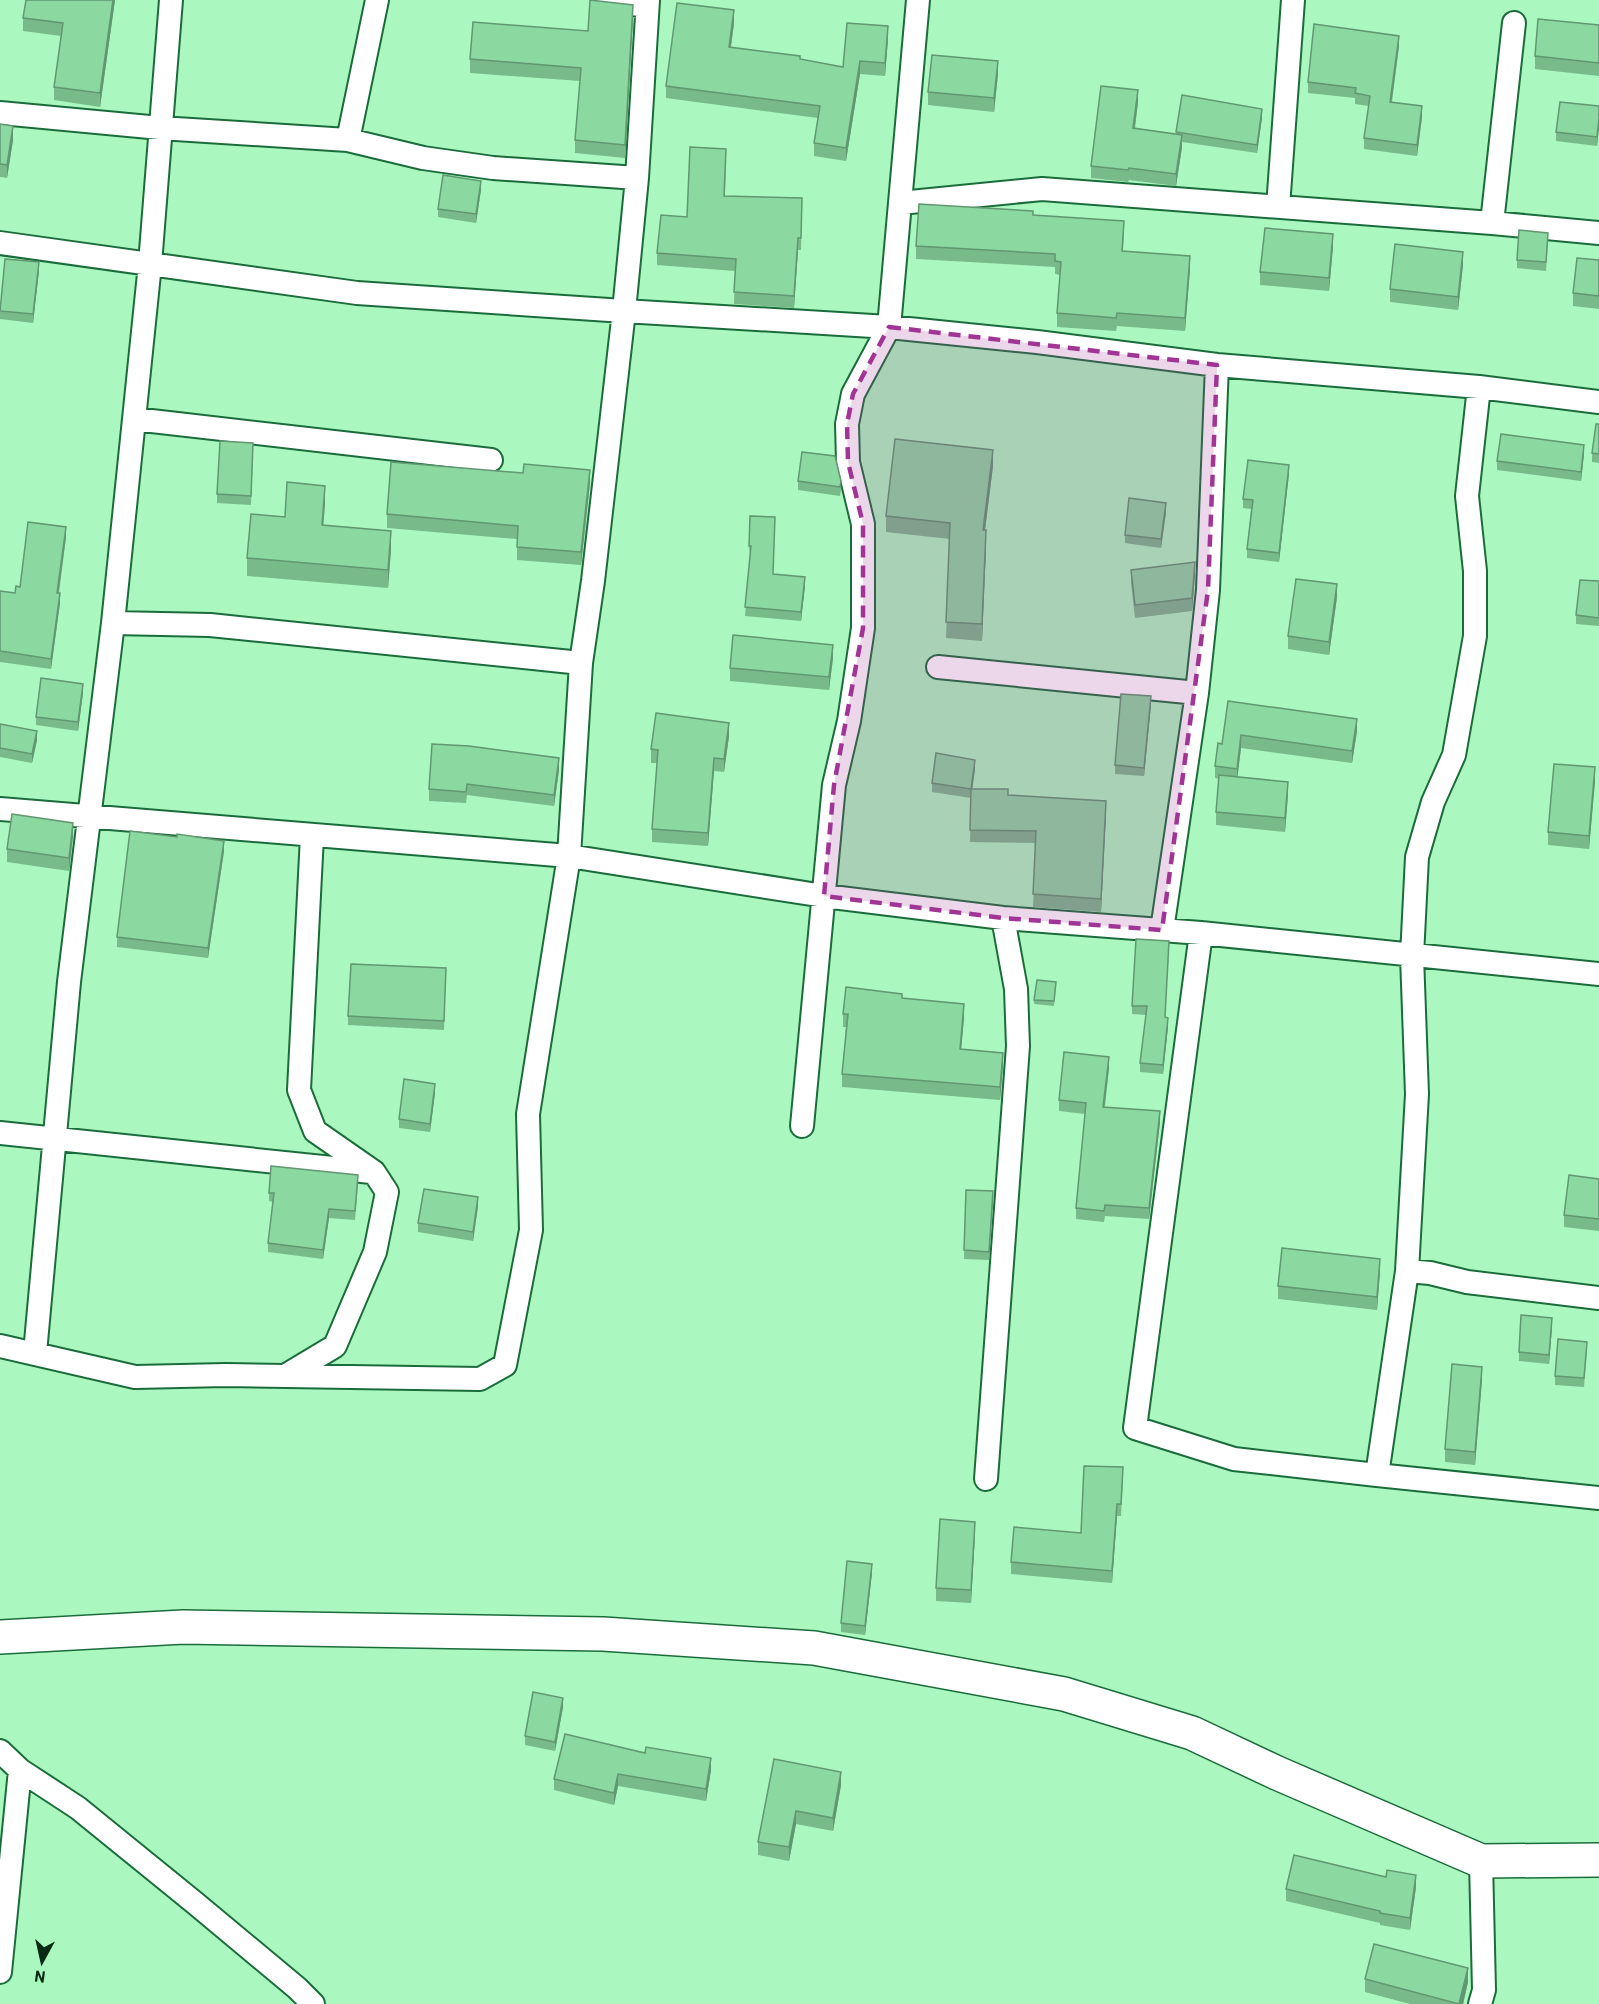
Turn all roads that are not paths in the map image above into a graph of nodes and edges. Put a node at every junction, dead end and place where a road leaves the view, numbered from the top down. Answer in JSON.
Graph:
{"nodes":[{"id":1,"x":171,"y":0,"type":"edge"},
{"id":2,"x":377,"y":0,"type":"edge"},
{"id":3,"x":603,"y":0,"type":"edge"},
{"id":4,"x":918,"y":0,"type":"edge"},
{"id":5,"x":1293,"y":0,"type":"edge"},
{"id":6,"x":647,"y":3,"type":"edge"},
{"id":7,"x":1514,"y":23,"type":"dead end"},
{"id":8,"x":0,"y":113,"type":"edge"},
{"id":9,"x":160,"y":128,"type":"junction"},
{"id":10,"x":348,"y":140,"type":"junction"},
{"id":11,"x":637,"y":178,"type":"junction"},
{"id":12,"x":900,"y":203,"type":"junction"},
{"id":13,"x":1278,"y":207,"type":"junction"},
{"id":14,"x":1491,"y":223,"type":"junction"},
{"id":15,"x":1599,"y":233,"type":"edge"},
{"id":16,"x":0,"y":243,"type":"edge"},
{"id":17,"x":150,"y":264,"type":"junction"},
{"id":18,"x":624,"y":311,"type":"junction"},
{"id":19,"x":889,"y":327,"type":"junction"},
{"id":20,"x":1217,"y":365,"type":"junction"},
{"id":21,"x":1479,"y":387,"type":"junction"},
{"id":22,"x":1599,"y":402,"type":"edge"},
{"id":23,"x":134,"y":419,"type":"junction"},
{"id":24,"x":490,"y":460,"type":"dead end"},
{"id":25,"x":113,"y":623,"type":"junction"},
{"id":26,"x":581,"y":663,"type":"junction"},
{"id":27,"x":939,"y":667,"type":"dead end"},
{"id":28,"x":1197,"y":693,"type":"junction"},
{"id":29,"x":0,"y":809,"type":"edge"},
{"id":30,"x":90,"y":817,"type":"junction"},
{"id":31,"x":312,"y":836,"type":"junction"},
{"id":32,"x":569,"y":856,"type":"junction"},
{"id":33,"x":824,"y":896,"type":"junction"},
{"id":34,"x":1003,"y":918,"type":"junction"},
{"id":35,"x":1162,"y":930,"type":"junction"},
{"id":36,"x":1201,"y":933,"type":"junction"},
{"id":37,"x":1412,"y":956,"type":"junction"},
{"id":38,"x":1599,"y":974,"type":"edge"},
{"id":39,"x":802,"y":1126,"type":"dead end"},
{"id":40,"x":0,"y":1133,"type":"edge"},
{"id":41,"x":54,"y":1139,"type":"junction"},
{"id":42,"x":374,"y":1172,"type":"junction"},
{"id":43,"x":1407,"y":1270,"type":"junction"},
{"id":44,"x":1599,"y":1298,"type":"edge"},
{"id":45,"x":0,"y":1346,"type":"edge"},
{"id":46,"x":35,"y":1353,"type":"junction"},
{"id":47,"x":284,"y":1376,"type":"junction"},
{"id":48,"x":1377,"y":1476,"type":"junction"},
{"id":49,"x":986,"y":1479,"type":"dead end"},
{"id":50,"x":1599,"y":1498,"type":"edge"},
{"id":51,"x":0,"y":1637,"type":"edge"},
{"id":52,"x":0,"y":1751,"type":"edge"},
{"id":53,"x":20,"y":1770,"type":"junction"},
{"id":54,"x":1599,"y":1860,"type":"edge"},
{"id":55,"x":1481,"y":1861,"type":"junction"},
{"id":56,"x":0,"y":1972,"type":"edge"},
{"id":57,"x":313,"y":2004,"type":"edge"},
{"id":58,"x":1480,"y":2004,"type":"edge"}],
"edges":[{"from":1,"to":9,"type":"street"},
{"from":2,"to":10,"type":"street"},
{"from":3,"to":6,"type":"street"},
{"from":4,"to":12,"type":"street"},
{"from":5,"to":13,"type":"street"},
{"from":6,"to":11,"type":"street"},
{"from":7,"to":14,"type":"street"},
{"from":8,"to":9,"type":"street"},
{"from":9,"to":10,"type":"street"},
{"from":9,"to":17,"type":"street"},
{"from":10,"to":11,"type":"street"},
{"from":11,"to":18,"type":"street"},
{"from":12,"to":13,"type":"street"},
{"from":12,"to":19,"type":"street"},
{"from":13,"to":14,"type":"street"},
{"from":14,"to":15,"type":"street"},
{"from":16,"to":17,"type":"street"},
{"from":17,"to":18,"type":"street"},
{"from":17,"to":23,"type":"street"},
{"from":18,"to":19,"type":"street"},
{"from":18,"to":26,"type":"street"},
{"from":19,"to":20,"type":"street"},
{"from":19,"to":33,"type":"street"},
{"from":20,"to":21,"type":"street"},
{"from":20,"to":28,"type":"street"},
{"from":21,"to":22,"type":"street"},
{"from":21,"to":37,"type":"street"},
{"from":23,"to":24,"type":"street"},
{"from":23,"to":25,"type":"street"},
{"from":25,"to":26,"type":"street"},
{"from":25,"to":30,"type":"street"},
{"from":26,"to":32,"type":"street"},
{"from":27,"to":28,"type":"street"},
{"from":28,"to":35,"type":"street"},
{"from":29,"to":30,"type":"street"},
{"from":30,"to":31,"type":"street"},
{"from":30,"to":41,"type":"street"},
{"from":31,"to":32,"type":"street"},
{"from":31,"to":42,"type":"street"},
{"from":32,"to":33,"type":"street"},
{"from":32,"to":47,"type":"street"},
{"from":33,"to":34,"type":"street"},
{"from":33,"to":39,"type":"street"},
{"from":34,"to":35,"type":"street"},
{"from":34,"to":49,"type":"street"},
{"from":35,"to":36,"type":"street"},
{"from":36,"to":37,"type":"street"},
{"from":36,"to":48,"type":"street"},
{"from":37,"to":38,"type":"street"},
{"from":37,"to":43,"type":"street"},
{"from":40,"to":41,"type":"street"},
{"from":41,"to":42,"type":"street"},
{"from":41,"to":46,"type":"street"},
{"from":42,"to":47,"type":"street"},
{"from":43,"to":44,"type":"street"},
{"from":43,"to":48,"type":"street"},
{"from":45,"to":46,"type":"street"},
{"from":46,"to":47,"type":"street"},
{"from":48,"to":50,"type":"street"},
{"from":51,"to":55,"type":"street"},
{"from":52,"to":53,"type":"street"},
{"from":53,"to":56,"type":"street"},
{"from":53,"to":57,"type":"street"},
{"from":54,"to":55,"type":"street"},
{"from":55,"to":58,"type":"street"}]}
